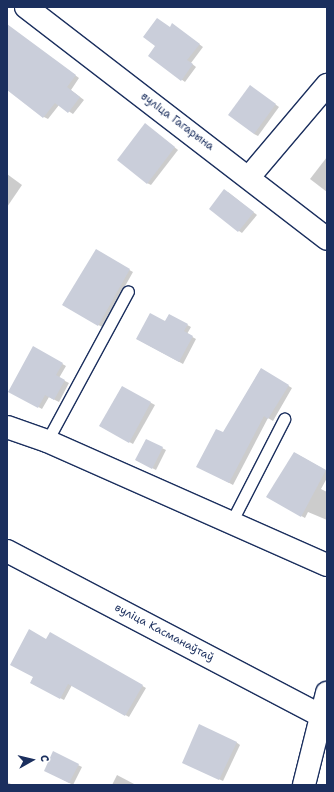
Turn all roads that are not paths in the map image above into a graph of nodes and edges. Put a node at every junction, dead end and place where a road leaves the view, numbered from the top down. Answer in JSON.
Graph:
{"nodes":[{"id":1,"x":26,"y":7,"type":"edge"},
{"id":2,"x":327,"y":85,"type":"edge"},
{"id":3,"x":249,"y":177,"type":"junction"},
{"id":4,"x":327,"y":239,"type":"edge"},
{"id":5,"x":128,"y":291,"type":"dead end"},
{"id":6,"x":284,"y":419,"type":"dead end"},
{"id":7,"x":7,"y":427,"type":"edge"},
{"id":8,"x":47,"y":441,"type":"junction"},
{"id":9,"x":236,"y":513,"type":"dead end"},
{"id":10,"x":7,"y":551,"type":"edge"},
{"id":11,"x":327,"y":565,"type":"edge"},
{"id":12,"x":327,"y":693,"type":"edge"},
{"id":13,"x":320,"y":715,"type":"junction"},
{"id":14,"x":304,"y":785,"type":"edge"}],
"edges":[{"from":1,"to":3,"type":"street","name":"вуліца Гагарына"},
{"from":2,"to":3,"type":"street"},
{"from":3,"to":4,"type":"street","name":"вуліца Гагарына"},
{"from":5,"to":8,"type":"lane"},
{"from":6,"to":9,"type":"lane"},
{"from":7,"to":8,"type":"street"},
{"from":8,"to":11,"type":"street"},
{"from":10,"to":13,"type":"street","name":"вуліца Касманаўтаў"},
{"from":12,"to":13,"type":"street"},
{"from":13,"to":14,"type":"street"}]}
